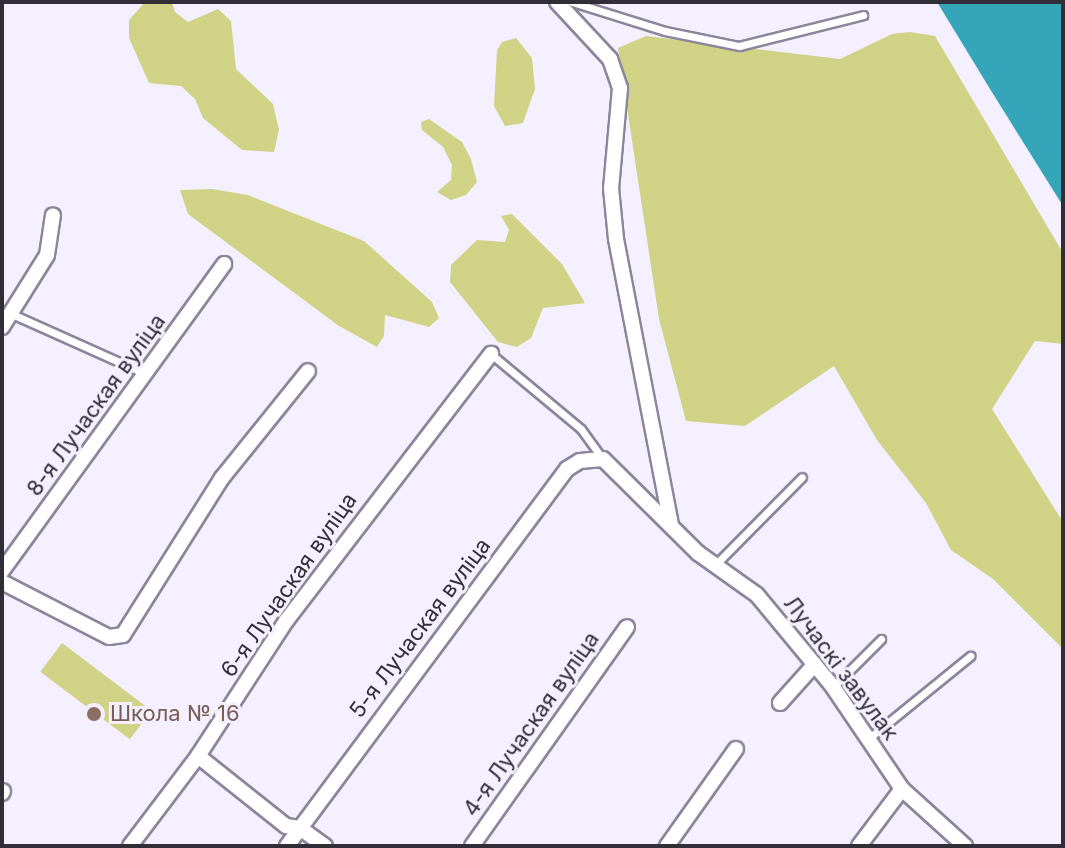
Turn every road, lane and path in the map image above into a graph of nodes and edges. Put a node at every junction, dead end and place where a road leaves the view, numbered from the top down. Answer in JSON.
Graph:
{"nodes":[{"id":1,"x":557,"y":2,"type":"edge"},
{"id":2,"x":572,"y":2,"type":"edge"},
{"id":3,"x":863,"y":15,"type":"dead end"},
{"id":4,"x":53,"y":215,"type":"dead end"},
{"id":5,"x":224,"y":264,"type":"dead end"},
{"id":6,"x":12,"y":314,"type":"junction"},
{"id":7,"x":2,"y":327,"type":"edge"},
{"id":8,"x":491,"y":354,"type":"joint"},
{"id":9,"x":308,"y":371,"type":"dead end"},
{"id":10,"x":146,"y":374,"type":"junction"},
{"id":11,"x":603,"y":459,"type":"junction"},
{"id":12,"x":802,"y":477,"type":"dead end"},
{"id":13,"x":671,"y":526,"type":"junction"},
{"id":14,"x":716,"y":564,"type":"junction"},
{"id":15,"x":2,"y":571,"type":"edge"},
{"id":16,"x":2,"y":582,"type":"edge"},
{"id":17,"x":627,"y":627,"type":"dead end"},
{"id":18,"x":881,"y":639,"type":"dead end"},
{"id":19,"x":970,"y":656,"type":"dead end"},
{"id":20,"x":815,"y":664,"type":"junction"},
{"id":21,"x":833,"y":687,"type":"junction"},
{"id":22,"x":780,"y":703,"type":"dead end"},
{"id":23,"x":868,"y":739,"type":"junction"},
{"id":24,"x":736,"y":749,"type":"dead end"},
{"id":25,"x":198,"y":756,"type":"junction"},
{"id":26,"x":902,"y":789,"type":"junction"},
{"id":27,"x":300,"y":828,"type":"junction"},
{"id":28,"x":130,"y":846,"type":"edge"},
{"id":29,"x":287,"y":846,"type":"edge"},
{"id":30,"x":325,"y":846,"type":"edge"},
{"id":31,"x":472,"y":846,"type":"edge"},
{"id":32,"x":667,"y":846,"type":"edge"},
{"id":33,"x":859,"y":846,"type":"edge"},
{"id":34,"x":965,"y":846,"type":"edge"}],
"edges":[{"from":1,"to":13,"type":"street"},
{"from":2,"to":3,"type":"lane"},
{"from":4,"to":6,"type":"street"},
{"from":5,"to":10,"type":"street","name":"8-я Лучаская вуліца"},
{"from":6,"to":7,"type":"street"},
{"from":6,"to":10,"type":"lane"},
{"from":8,"to":11,"type":"lane"},
{"from":8,"to":25,"type":"street","name":"6-я Лучаская вуліца"},
{"from":9,"to":16,"type":"street"},
{"from":10,"to":15,"type":"street","name":"8-я Лучаская вуліца"},
{"from":11,"to":13,"type":"street","name":"Лучаскі завулак"},
{"from":11,"to":27,"type":"street","name":"5-я Лучаская вуліца"},
{"from":12,"to":14,"type":"lane"},
{"from":13,"to":14,"type":"street","name":"Лучаскі завулак"},
{"from":14,"to":20,"type":"street","name":"Лучаскі завулак"},
{"from":17,"to":31,"type":"street","name":"4-я Лучаская вуліца"},
{"from":18,"to":21,"type":"lane"},
{"from":19,"to":23,"type":"lane"},
{"from":20,"to":21,"type":"street","name":"Лучаскі завулак"},
{"from":20,"to":22,"type":"street"},
{"from":21,"to":23,"type":"street","name":"Лучаскі завулак"},
{"from":23,"to":26,"type":"street","name":"Лучаскі завулак"},
{"from":24,"to":32,"type":"street"},
{"from":25,"to":27,"type":"street"},
{"from":25,"to":28,"type":"street","name":"6-я Лучаская вуліца"},
{"from":26,"to":33,"type":"street"},
{"from":26,"to":34,"type":"street","name":"Лучаскі завулак"},
{"from":27,"to":29,"type":"street","name":"5-я Лучаская вуліца"},
{"from":27,"to":30,"type":"street"}]}
